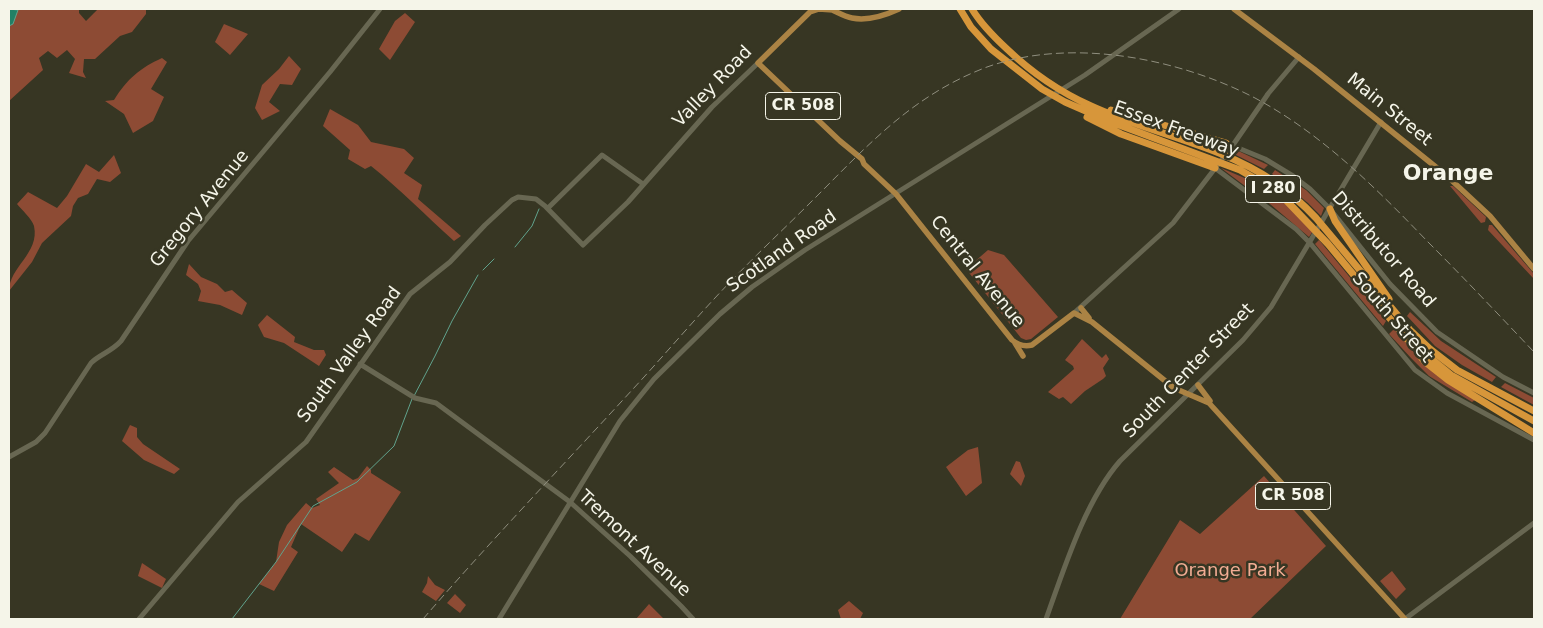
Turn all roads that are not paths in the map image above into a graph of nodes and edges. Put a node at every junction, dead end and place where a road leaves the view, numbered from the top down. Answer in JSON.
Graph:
{"nodes":[{"id":1,"x":380,"y":9,"type":"edge"},
{"id":2,"x":832,"y":9,"type":"edge"},
{"id":3,"x":899,"y":9,"type":"edge"},
{"id":4,"x":960,"y":9,"type":"edge"},
{"id":5,"x":972,"y":9,"type":"edge"},
{"id":6,"x":1179,"y":9,"type":"edge"},
{"id":7,"x":1234,"y":9,"type":"edge"},
{"id":8,"x":811,"y":11,"type":"edge"},
{"id":9,"x":1299,"y":57,"type":"junction"},
{"id":10,"x":758,"y":64,"type":"junction"},
{"id":11,"x":1042,"y":89,"type":"junction"},
{"id":12,"x":1070,"y":96,"type":"junction"},
{"id":13,"x":1382,"y":122,"type":"junction"},
{"id":14,"x":1229,"y":144,"type":"junction"},
{"id":15,"x":1216,"y":167,"type":"junction"},
{"id":16,"x":643,"y":184,"type":"junction"},
{"id":17,"x":896,"y":194,"type":"junction"},
{"id":18,"x":548,"y":208,"type":"junction"},
{"id":19,"x":1329,"y":211,"type":"junction"},
{"id":20,"x":1312,"y":240,"type":"junction"},
{"id":21,"x":1534,"y":270,"type":"edge"},
{"id":22,"x":1081,"y":308,"type":"junction"},
{"id":23,"x":1074,"y":313,"type":"junction"},
{"id":24,"x":1092,"y":322,"type":"junction"},
{"id":25,"x":1410,"y":330,"type":"junction"},
{"id":26,"x":1407,"y":339,"type":"junction"},
{"id":27,"x":1015,"y":343,"type":"junction"},
{"id":28,"x":1023,"y":356,"type":"dead end"},
{"id":29,"x":360,"y":364,"type":"junction"},
{"id":30,"x":1198,"y":385,"type":"junction"},
{"id":31,"x":1534,"y":393,"type":"edge"},
{"id":32,"x":1189,"y":394,"type":"junction"},
{"id":33,"x":1216,"y":409,"type":"junction"},
{"id":34,"x":1534,"y":411,"type":"edge"},
{"id":35,"x":1534,"y":421,"type":"edge"},
{"id":36,"x":1531,"y":435,"type":"edge"},
{"id":37,"x":1534,"y":440,"type":"edge"},
{"id":38,"x":9,"y":457,"type":"edge"},
{"id":39,"x":570,"y":502,"type":"junction"},
{"id":40,"x":1534,"y":524,"type":"edge"},
{"id":41,"x":139,"y":619,"type":"edge"},
{"id":42,"x":499,"y":619,"type":"edge"},
{"id":43,"x":693,"y":619,"type":"edge"},
{"id":44,"x":1046,"y":619,"type":"edge"},
{"id":45,"x":1405,"y":619,"type":"edge"}],
"edges":[{"from":1,"to":38,"type":"main road","name":"Gregory Avenue"},
{"from":2,"to":3,"type":"main road","name":"Valley Road"},
{"from":2,"to":8,"type":"main road","name":"Valley Road"},
{"from":4,"to":11,"type":"highway","name":"Essex Freeway","number":"I 280"},
{"from":5,"to":12,"type":"highway","name":"Essex Freeway","number":"I 280"},
{"from":6,"to":17,"type":"main road","name":"Scotland Road"},
{"from":7,"to":9,"type":"main road","name":"Main Street"},
{"from":8,"to":10,"type":"main road","name":"Valley Road"},
{"from":9,"to":13,"type":"main road","name":"Main Street"},
{"from":9,"to":14,"type":"main road"},
{"from":10,"to":16,"type":"main road","name":"Valley Road"},
{"from":10,"to":17,"type":"main road","name":"Central Avenue","number":"CR 508"},
{"from":11,"to":15,"type":"highway"},
{"from":11,"to":26,"type":"highway","name":"Essex Freeway","number":"I 280"},
{"from":12,"to":14,"type":"highway"},
{"from":12,"to":25,"type":"highway","name":"Essex Freeway","number":"I 280"},
{"from":13,"to":19,"type":"main road","name":"South Center Street"},
{"from":13,"to":21,"type":"main road","name":"Main Street"},
{"from":14,"to":15,"type":"main road"},
{"from":14,"to":19,"type":"main road","name":"Distributor Road"},
{"from":15,"to":20,"type":"main road","name":"South Street"},
{"from":15,"to":22,"type":"main road"},
{"from":16,"to":18,"type":"main road"},
{"from":16,"to":18,"type":"main road","name":"Valley Road"},
{"from":17,"to":27,"type":"main road","name":"Central Avenue","number":"CR 508"},
{"from":17,"to":39,"type":"main road","name":"Scotland Road"},
{"from":18,"to":29,"type":"main road","name":"South Valley Road"},
{"from":19,"to":20,"type":"main road","name":"South Center Street"},
{"from":19,"to":25,"type":"highway"},
{"from":19,"to":31,"type":"main road","name":"Distributor Road"},
{"from":20,"to":30,"type":"main road","name":"South Center Street"},
{"from":20,"to":36,"type":"main road","name":"South Street"},
{"from":22,"to":23,"type":"main road"},
{"from":22,"to":24,"type":"main road"},
{"from":23,"to":24,"type":"main road","number":"CR 508"},
{"from":23,"to":27,"type":"main road","name":"Central Avenue"},
{"from":24,"to":32,"type":"main road","number":"CR 508"},
{"from":25,"to":34,"type":"highway","name":"Essex Freeway","number":"I 280"},
{"from":26,"to":35,"type":"highway","name":"Essex Freeway","number":"I 280"},
{"from":26,"to":36,"type":"highway"},
{"from":27,"to":28,"type":"main road"},
{"from":29,"to":39,"type":"main road","name":"Tremont Avenue"},
{"from":29,"to":41,"type":"main road","name":"South Valley Road"},
{"from":30,"to":32,"type":"main road","name":"South Center Street"},
{"from":30,"to":33,"type":"main road"},
{"from":32,"to":33,"type":"main road","number":"CR 508"},
{"from":32,"to":44,"type":"main road","name":"South Center Street"},
{"from":33,"to":45,"type":"main road","number":"CR 508"},
{"from":36,"to":37,"type":"main road","name":"South Street"},
{"from":39,"to":42,"type":"main road","name":"Scotland Road"},
{"from":39,"to":43,"type":"main road","name":"Tremont Avenue"},
{"from":40,"to":45,"type":"main road"}]}
